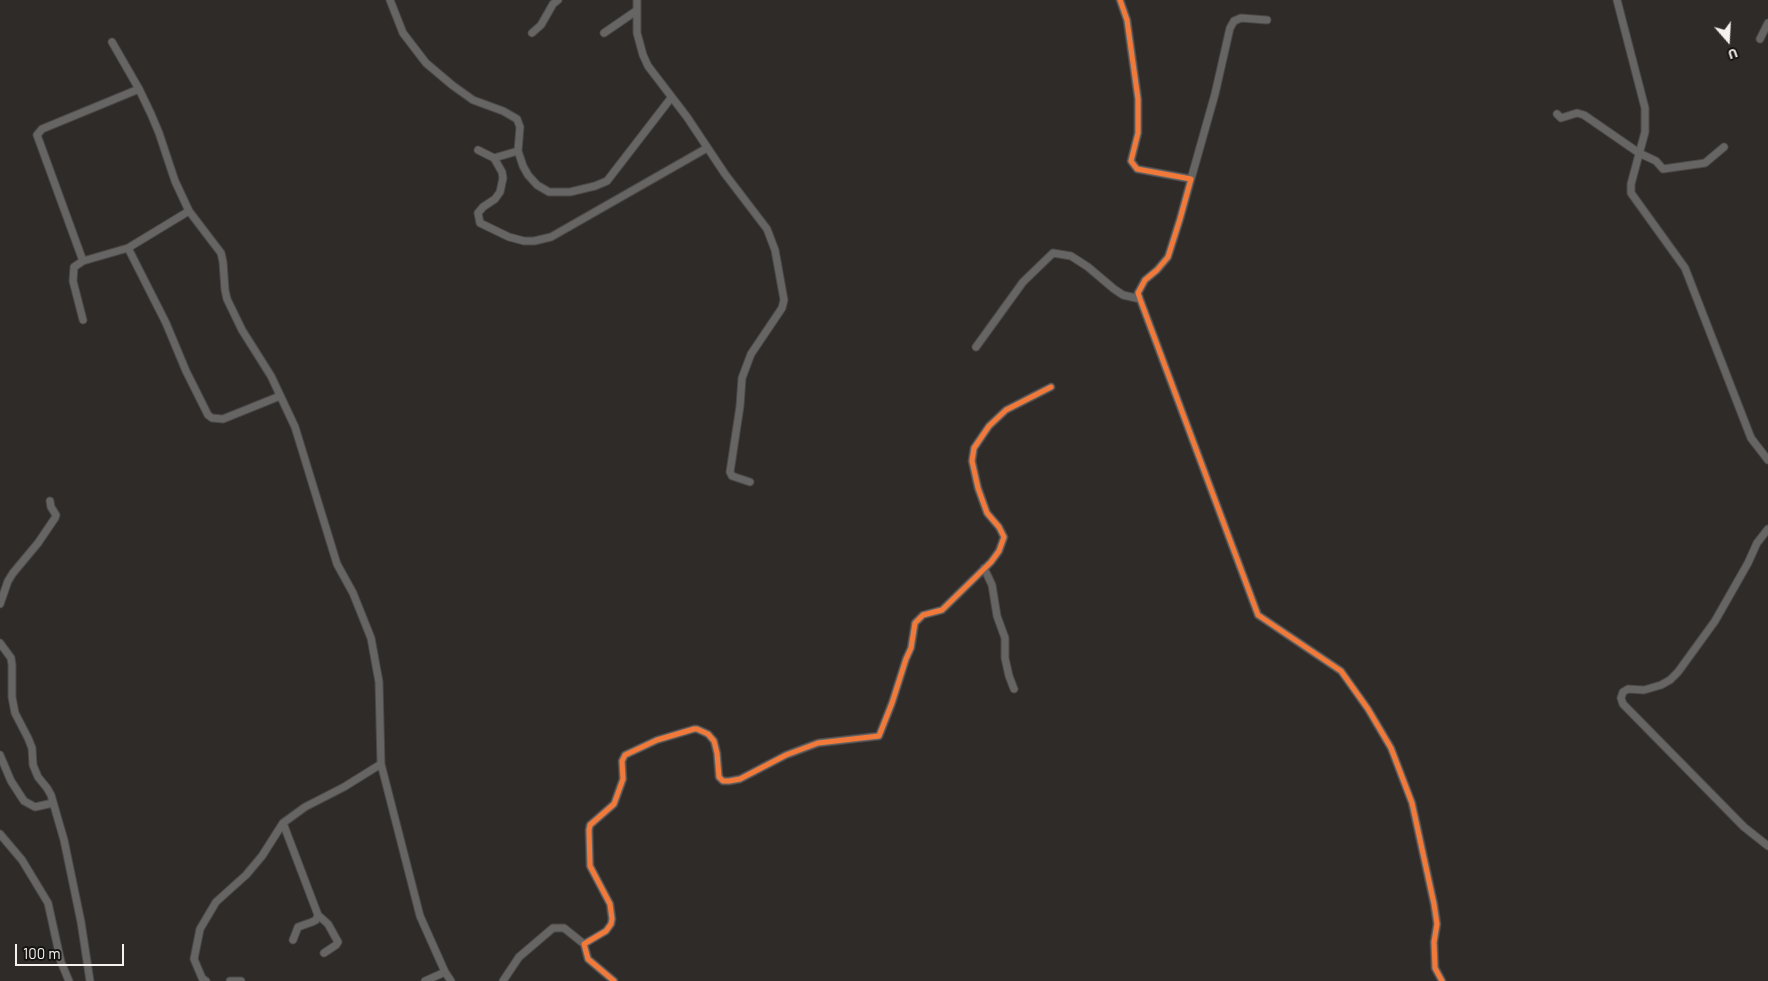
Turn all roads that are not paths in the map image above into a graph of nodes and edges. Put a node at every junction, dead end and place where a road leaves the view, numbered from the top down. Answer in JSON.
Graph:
{"nodes":[{"id":1,"x":390,"y":0,"type":"edge"},
{"id":2,"x":558,"y":0,"type":"edge"},
{"id":3,"x":638,"y":0,"type":"edge"},
{"id":4,"x":1120,"y":0,"type":"edge"},
{"id":5,"x":1616,"y":0,"type":"edge"},
{"id":6,"x":636,"y":11,"type":"junction"},
{"id":7,"x":1267,"y":20,"type":"dead end"},
{"id":8,"x":1768,"y":23,"type":"edge"},
{"id":9,"x":532,"y":33,"type":"dead end"},
{"id":10,"x":604,"y":33,"type":"dead end"},
{"id":11,"x":1760,"y":39,"type":"dead end"},
{"id":12,"x":112,"y":42,"type":"dead end"},
{"id":13,"x":139,"y":89,"type":"junction"},
{"id":14,"x":671,"y":98,"type":"junction"},
{"id":15,"x":1557,"y":114,"type":"dead end"},
{"id":16,"x":1724,"y":147,"type":"dead end"},
{"id":17,"x":707,"y":148,"type":"junction"},
{"id":18,"x":478,"y":150,"type":"dead end"},
{"id":19,"x":518,"y":151,"type":"junction"},
{"id":20,"x":1639,"y":153,"type":"junction"},
{"id":21,"x":494,"y":158,"type":"junction"},
{"id":22,"x":1191,"y":180,"type":"junction"},
{"id":23,"x":189,"y":210,"type":"junction"},
{"id":24,"x":128,"y":248,"type":"junction"},
{"id":25,"x":83,"y":260,"type":"junction"},
{"id":26,"x":1140,"y":299,"type":"junction"},
{"id":27,"x":82,"y":320,"type":"dead end"},
{"id":28,"x":976,"y":347,"type":"dead end"},
{"id":29,"x":1052,"y":387,"type":"dead end"},
{"id":30,"x":280,"y":396,"type":"junction"},
{"id":31,"x":1768,"y":460,"type":"edge"},
{"id":32,"x":750,"y":482,"type":"dead end"},
{"id":33,"x":50,"y":501,"type":"dead end"},
{"id":34,"x":1768,"y":530,"type":"edge"},
{"id":35,"x":984,"y":568,"type":"junction"},
{"id":36,"x":0,"y":604,"type":"edge"},
{"id":37,"x":0,"y":643,"type":"edge"},
{"id":38,"x":1014,"y":689,"type":"dead end"},
{"id":39,"x":0,"y":755,"type":"edge"},
{"id":40,"x":381,"y":764,"type":"junction"},
{"id":41,"x":53,"y":803,"type":"junction"},
{"id":42,"x":283,"y":823,"type":"junction"},
{"id":43,"x":0,"y":834,"type":"edge"},
{"id":44,"x":1768,"y":846,"type":"edge"},
{"id":45,"x":318,"y":915,"type":"junction"},
{"id":46,"x":293,"y":940,"type":"dead end"},
{"id":47,"x":584,"y":944,"type":"junction"},
{"id":48,"x":324,"y":952,"type":"dead end"},
{"id":49,"x":445,"y":972,"type":"junction"},
{"id":50,"x":69,"y":981,"type":"edge"},
{"id":51,"x":90,"y":981,"type":"edge"},
{"id":52,"x":206,"y":981,"type":"edge"},
{"id":53,"x":230,"y":981,"type":"edge"},
{"id":54,"x":241,"y":981,"type":"edge"},
{"id":55,"x":425,"y":981,"type":"edge"},
{"id":56,"x":451,"y":981,"type":"edge"},
{"id":57,"x":503,"y":981,"type":"edge"},
{"id":58,"x":614,"y":981,"type":"edge"},
{"id":59,"x":1442,"y":981,"type":"edge"}],
"edges":[{"from":1,"to":19,"type":"street"},
{"from":2,"to":9,"type":"street"},
{"from":3,"to":6,"type":"street"},
{"from":4,"to":22,"type":"street"},
{"from":5,"to":20,"type":"street"},
{"from":6,"to":10,"type":"street"},
{"from":6,"to":14,"type":"street"},
{"from":7,"to":22,"type":"street"},
{"from":8,"to":11,"type":"street"},
{"from":12,"to":13,"type":"street"},
{"from":13,"to":23,"type":"street"},
{"from":13,"to":25,"type":"street"},
{"from":14,"to":17,"type":"street"},
{"from":14,"to":19,"type":"street"},
{"from":15,"to":20,"type":"street"},
{"from":16,"to":20,"type":"street"},
{"from":17,"to":21,"type":"street"},
{"from":17,"to":32,"type":"street"},
{"from":18,"to":21,"type":"street"},
{"from":19,"to":21,"type":"street"},
{"from":20,"to":31,"type":"street"},
{"from":22,"to":26,"type":"street"},
{"from":23,"to":24,"type":"street"},
{"from":23,"to":30,"type":"street"},
{"from":24,"to":25,"type":"street"},
{"from":24,"to":30,"type":"street"},
{"from":25,"to":27,"type":"street"},
{"from":26,"to":28,"type":"street"},
{"from":26,"to":59,"type":"street"},
{"from":29,"to":35,"type":"street"},
{"from":30,"to":40,"type":"street"},
{"from":33,"to":36,"type":"street"},
{"from":34,"to":44,"type":"street"},
{"from":35,"to":38,"type":"street"},
{"from":35,"to":47,"type":"street"},
{"from":37,"to":41,"type":"street"},
{"from":39,"to":41,"type":"street"},
{"from":40,"to":42,"type":"street"},
{"from":40,"to":49,"type":"street"},
{"from":41,"to":51,"type":"street"},
{"from":42,"to":45,"type":"street"},
{"from":42,"to":52,"type":"street"},
{"from":43,"to":50,"type":"street"},
{"from":45,"to":46,"type":"street"},
{"from":45,"to":48,"type":"street"},
{"from":47,"to":57,"type":"street"},
{"from":47,"to":58,"type":"street"},
{"from":49,"to":55,"type":"street"},
{"from":49,"to":56,"type":"street"},
{"from":53,"to":54,"type":"street"}]}
